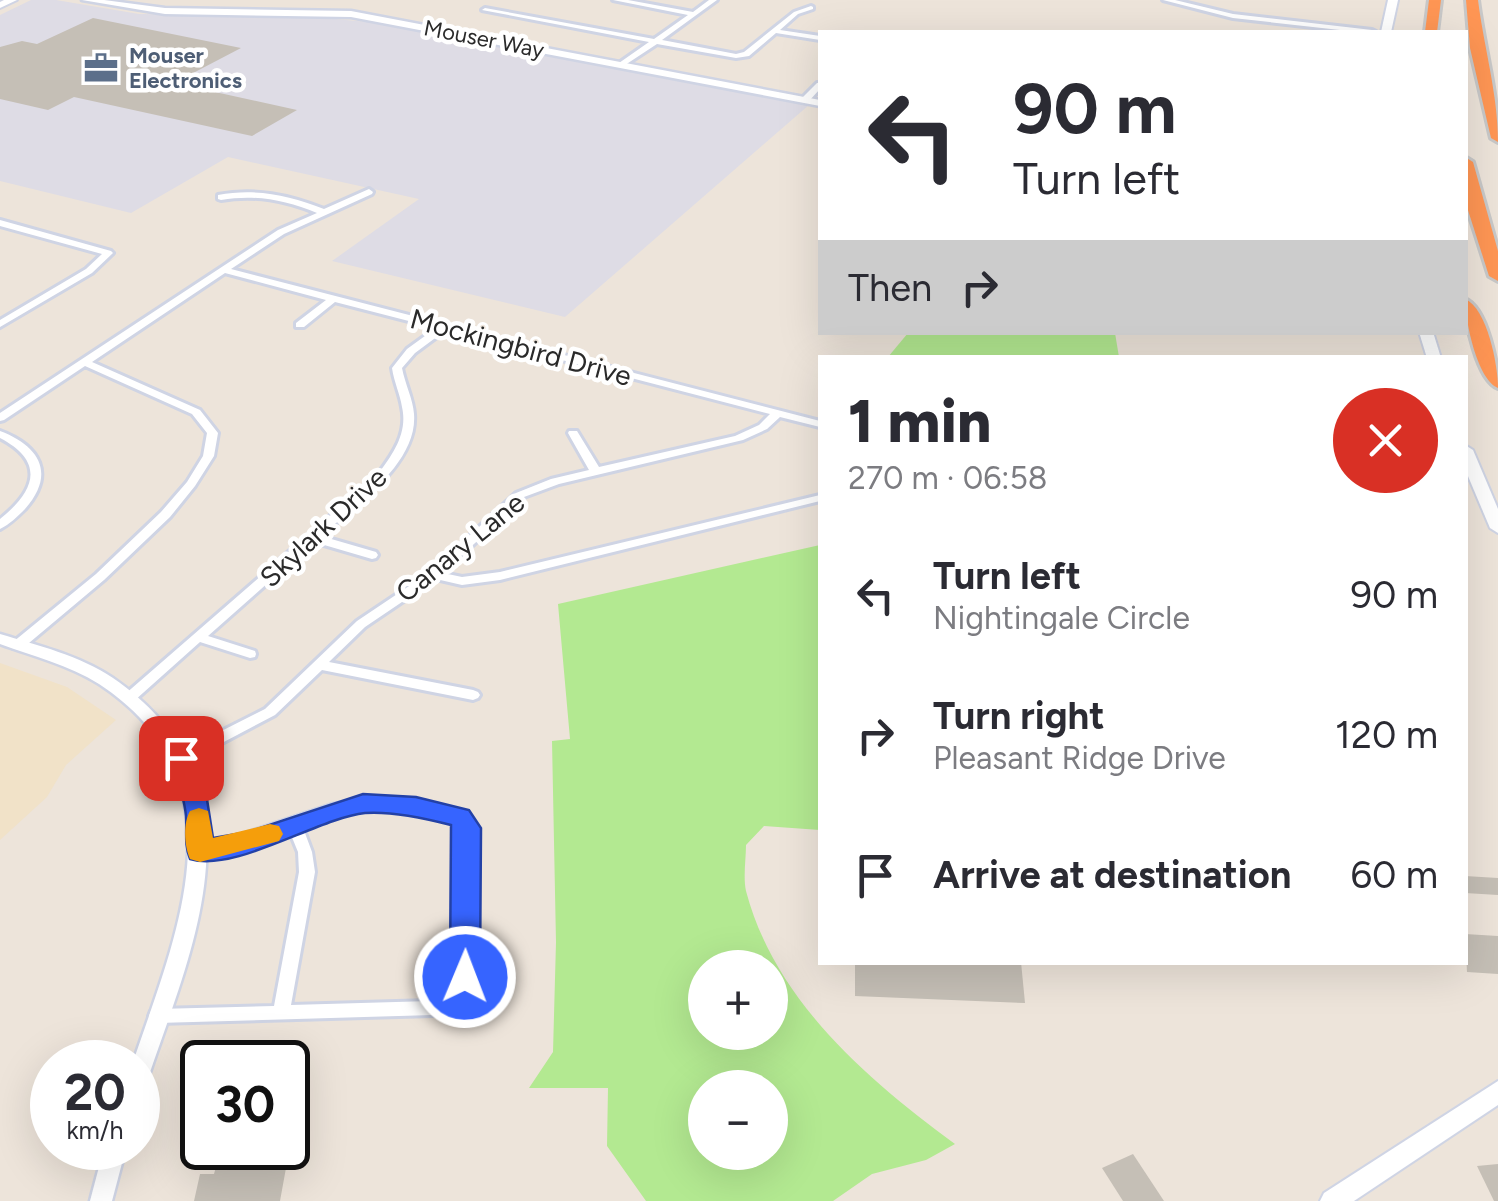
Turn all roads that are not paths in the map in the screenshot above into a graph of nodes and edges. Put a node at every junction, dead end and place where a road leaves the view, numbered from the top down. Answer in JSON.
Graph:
{"nodes":[{"id":1,"x":12,"y":0,"type":"edge"},
{"id":2,"x":86,"y":0,"type":"edge"},
{"id":3,"x":501,"y":0,"type":"edge"},
{"id":4,"x":616,"y":0,"type":"edge"},
{"id":5,"x":714,"y":0,"type":"edge"},
{"id":6,"x":1166,"y":0,"type":"edge"},
{"id":7,"x":1393,"y":0,"type":"edge"},
{"id":8,"x":1435,"y":0,"type":"edge"},
{"id":9,"x":1469,"y":0,"type":"edge"},
{"id":10,"x":0,"y":6,"type":"edge"},
{"id":11,"x":811,"y":8,"type":"dead end"},
{"id":12,"x":695,"y":14,"type":"junction"},
{"id":13,"x":775,"y":30,"type":"junction"},
{"id":14,"x":1355,"y":30,"type":"edge"},
{"id":15,"x":1386,"y":30,"type":"edge"},
{"id":16,"x":1432,"y":30,"type":"edge"},
{"id":17,"x":1464,"y":30,"type":"edge"},
{"id":18,"x":818,"y":38,"type":"edge"},
{"id":19,"x":655,"y":42,"type":"junction"},
{"id":20,"x":622,"y":65,"type":"junction"},
{"id":21,"x":818,"y":87,"type":"edge"},
{"id":22,"x":805,"y":100,"type":"junction"},
{"id":23,"x":818,"y":102,"type":"edge"},
{"id":24,"x":1498,"y":138,"type":"edge"},
{"id":25,"x":1468,"y":176,"type":"edge"},
{"id":26,"x":369,"y":192,"type":"dead end"},
{"id":27,"x":221,"y":197,"type":"dead end"},
{"id":28,"x":322,"y":212,"type":"junction"},
{"id":29,"x":0,"y":223,"type":"edge"},
{"id":30,"x":223,"y":270,"type":"junction"},
{"id":31,"x":1498,"y":276,"type":"edge"},
{"id":32,"x":333,"y":299,"type":"junction"},
{"id":33,"x":0,"y":308,"type":"edge"},
{"id":34,"x":1468,"y":311,"type":"edge"},
{"id":35,"x":18,"y":313,"type":"junction"},
{"id":36,"x":0,"y":324,"type":"edge"},
{"id":37,"x":300,"y":325,"type":"dead end"},
{"id":38,"x":444,"y":326,"type":"junction"},
{"id":39,"x":84,"y":362,"type":"junction"},
{"id":40,"x":1498,"y":382,"type":"edge"},
{"id":41,"x":778,"y":413,"type":"junction"},
{"id":42,"x":0,"y":418,"type":"edge"},
{"id":43,"x":818,"y":423,"type":"edge"},
{"id":44,"x":573,"y":433,"type":"dead end"},
{"id":45,"x":0,"y":434,"type":"edge"},
{"id":46,"x":1468,"y":457,"type":"edge"},
{"id":47,"x":596,"y":471,"type":"junction"},
{"id":48,"x":818,"y":498,"type":"edge"},
{"id":49,"x":0,"y":526,"type":"edge"},
{"id":50,"x":1498,"y":528,"type":"edge"},
{"id":51,"x":314,"y":538,"type":"junction"},
{"id":52,"x":372,"y":555,"type":"dead end"},
{"id":53,"x":434,"y":574,"type":"junction"},
{"id":54,"x":200,"y":638,"type":"junction"},
{"id":55,"x":9,"y":642,"type":"edge"},
{"id":56,"x":250,"y":654,"type":"dead end"},
{"id":57,"x":320,"y":665,"type":"junction"},
{"id":58,"x":473,"y":695,"type":"dead end"},
{"id":59,"x":129,"y":698,"type":"junction"},
{"id":60,"x":181,"y":758,"type":"junction"},
{"id":61,"x":294,"y":824,"type":"junction"},
{"id":62,"x":200,"y":851,"type":"junction"},
{"id":63,"x":281,"y":1014,"type":"junction"},
{"id":64,"x":157,"y":1016,"type":"junction"},
{"id":65,"x":150,"y":1040,"type":"edge"},
{"id":66,"x":1498,"y":1092,"type":"edge"},
{"id":67,"x":109,"y":1170,"type":"edge"},
{"id":68,"x":101,"y":1201,"type":"edge"},
{"id":69,"x":1332,"y":1201,"type":"edge"}],
"edges":[{"from":1,"to":10,"type":"main road"},
{"from":2,"to":20,"type":"street","name":"Mouser Way"},
{"from":3,"to":19,"type":"street"},
{"from":4,"to":12,"type":"street"},
{"from":5,"to":12,"type":"street"},
{"from":6,"to":14,"type":"street"},
{"from":7,"to":15,"type":"main road"},
{"from":8,"to":16,"type":"highway"},
{"from":9,"to":17,"type":"highway"},
{"from":9,"to":24,"type":"highway"},
{"from":11,"to":13,"type":"street"},
{"from":12,"to":19,"type":"street"},
{"from":13,"to":18,"type":"street"},
{"from":13,"to":19,"type":"street"},
{"from":19,"to":20,"type":"street"},
{"from":20,"to":22,"type":"street","name":"Mouser Way"},
{"from":21,"to":22,"type":"street"},
{"from":22,"to":23,"type":"street","name":"Mouser Way"},
{"from":25,"to":31,"type":"highway"},
{"from":26,"to":28,"type":"street"},
{"from":27,"to":28,"type":"street"},
{"from":28,"to":30,"type":"street"},
{"from":29,"to":35,"type":"street"},
{"from":30,"to":32,"type":"street","name":"Mockingbird Drive"},
{"from":30,"to":39,"type":"street"},
{"from":32,"to":37,"type":"street"},
{"from":32,"to":38,"type":"street","name":"Mockingbird Drive"},
{"from":33,"to":35,"type":"street"},
{"from":34,"to":40,"type":"highway"},
{"from":35,"to":36,"type":"street"},
{"from":38,"to":41,"type":"street","name":"Mockingbird Drive"},
{"from":38,"to":51,"type":"street","name":"Skylark Drive"},
{"from":39,"to":42,"type":"street"},
{"from":39,"to":55,"type":"street"},
{"from":41,"to":43,"type":"street","name":"Mockingbird Drive"},
{"from":41,"to":47,"type":"street","name":"Canary Lane"},
{"from":44,"to":47,"type":"street"},
{"from":45,"to":49,"type":"street"},
{"from":46,"to":50,"type":"main road"},
{"from":47,"to":53,"type":"street","name":"Canary Lane"},
{"from":48,"to":53,"type":"street"},
{"from":51,"to":52,"type":"street"},
{"from":51,"to":54,"type":"street","name":"Skylark Drive"},
{"from":53,"to":57,"type":"street","name":"Canary Lane"},
{"from":54,"to":56,"type":"street"},
{"from":54,"to":59,"type":"street","name":"Skylark Drive"},
{"from":55,"to":59,"type":"street"},
{"from":57,"to":58,"type":"street"},
{"from":57,"to":60,"type":"street","name":"Canary Lane"},
{"from":59,"to":60,"type":"street"},
{"from":60,"to":62,"type":"street"},
{"from":61,"to":62,"type":"street"},
{"from":61,"to":63,"type":"street"},
{"from":61,"to":63,"type":"street"},
{"from":62,"to":64,"type":"street"},
{"from":63,"to":64,"type":"street"},
{"from":64,"to":65,"type":"street"},
{"from":66,"to":69,"type":"main road"},
{"from":67,"to":68,"type":"street"}]}
